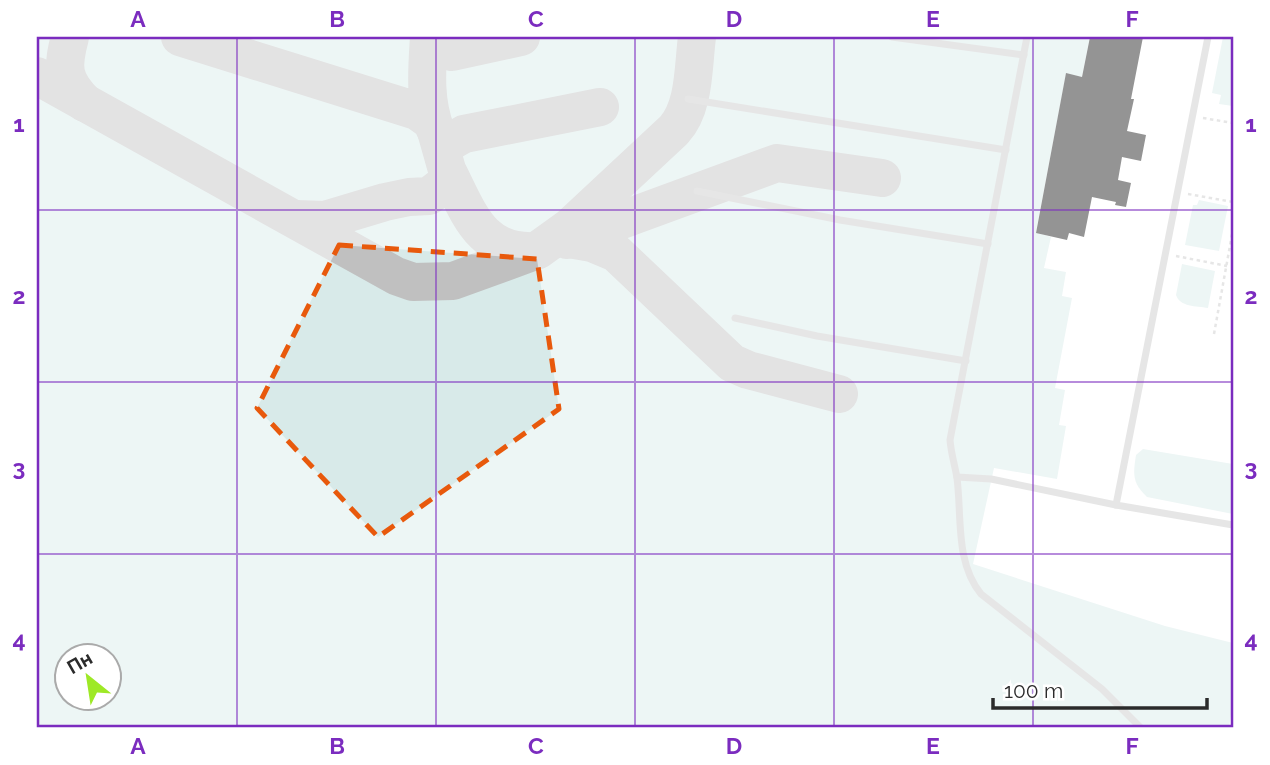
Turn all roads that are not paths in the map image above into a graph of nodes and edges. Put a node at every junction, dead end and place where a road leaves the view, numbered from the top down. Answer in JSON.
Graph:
{"nodes":[{"id":1,"x":892,"y":37,"type":"edge"},
{"id":2,"x":1027,"y":37,"type":"edge"},
{"id":3,"x":1209,"y":37,"type":"edge"},
{"id":4,"x":1024,"y":55,"type":"junction"},
{"id":5,"x":688,"y":99,"type":"dead end"},
{"id":6,"x":1006,"y":150,"type":"junction"},
{"id":7,"x":697,"y":191,"type":"dead end"},
{"id":8,"x":988,"y":244,"type":"junction"},
{"id":9,"x":735,"y":318,"type":"dead end"},
{"id":10,"x":965,"y":361,"type":"junction"},
{"id":11,"x":957,"y":477,"type":"junction"},
{"id":12,"x":1116,"y":505,"type":"junction"},
{"id":13,"x":1233,"y":525,"type":"edge"},
{"id":14,"x":1141,"y":728,"type":"edge"}],
"edges":[{"from":1,"to":4,"type":"lane"},
{"from":2,"to":4,"type":"lane"},
{"from":3,"to":12,"type":"lane"},
{"from":4,"to":6,"type":"lane"},
{"from":5,"to":6,"type":"lane"},
{"from":6,"to":8,"type":"lane"},
{"from":7,"to":8,"type":"lane"},
{"from":8,"to":10,"type":"lane"},
{"from":9,"to":10,"type":"lane"},
{"from":10,"to":11,"type":"lane"},
{"from":11,"to":12,"type":"lane"},
{"from":11,"to":14,"type":"lane"},
{"from":12,"to":13,"type":"lane"}]}
